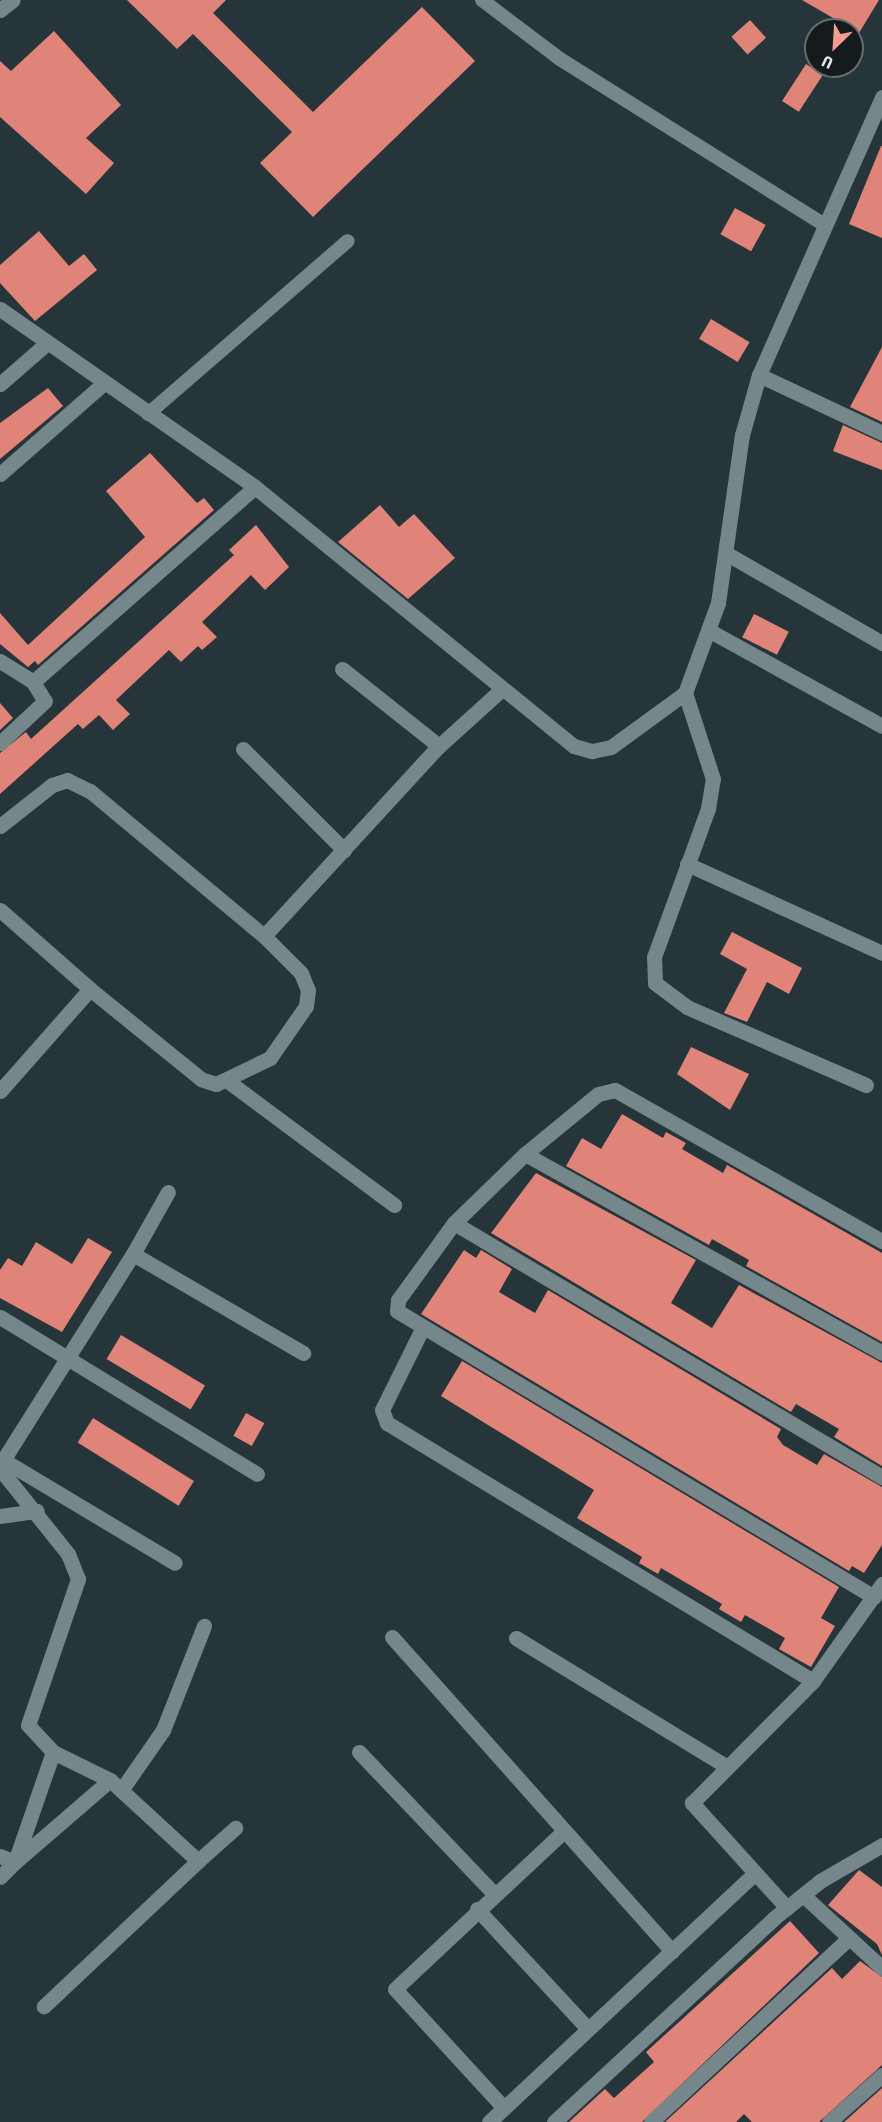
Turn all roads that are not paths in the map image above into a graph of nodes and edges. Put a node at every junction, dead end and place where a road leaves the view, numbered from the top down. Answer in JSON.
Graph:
{"nodes":[{"id":1,"x":13,"y":0,"type":"edge"},
{"id":2,"x":482,"y":0,"type":"edge"},
{"id":3,"x":0,"y":10,"type":"edge"},
{"id":4,"x":882,"y":97,"type":"edge"},
{"id":5,"x":824,"y":224,"type":"junction"},
{"id":6,"x":348,"y":241,"type":"dead end"},
{"id":7,"x":0,"y":309,"type":"edge"},
{"id":8,"x":48,"y":343,"type":"junction"},
{"id":9,"x":759,"y":375,"type":"junction"},
{"id":10,"x":104,"y":382,"type":"junction"},
{"id":11,"x":0,"y":384,"type":"edge"},
{"id":12,"x":148,"y":414,"type":"junction"},
{"id":13,"x":882,"y":433,"type":"edge"},
{"id":14,"x":0,"y":474,"type":"edge"},
{"id":15,"x":255,"y":488,"type":"junction"},
{"id":16,"x":729,"y":555,"type":"junction"},
{"id":17,"x":710,"y":631,"type":"junction"},
{"id":18,"x":882,"y":643,"type":"edge"},
{"id":19,"x":0,"y":661,"type":"edge"},
{"id":20,"x":342,"y":669,"type":"dead end"},
{"id":21,"x":33,"y":682,"type":"junction"},
{"id":22,"x":501,"y":690,"type":"junction"},
{"id":23,"x":685,"y":693,"type":"junction"},
{"id":24,"x":882,"y":726,"type":"edge"},
{"id":25,"x":0,"y":743,"type":"edge"},
{"id":26,"x":439,"y":746,"type":"junction"},
{"id":27,"x":243,"y":749,"type":"dead end"},
{"id":28,"x":0,"y":826,"type":"edge"},
{"id":29,"x":344,"y":850,"type":"junction"},
{"id":30,"x":687,"y":864,"type":"junction"},
{"id":31,"x":0,"y":910,"type":"edge"},
{"id":32,"x":264,"y":936,"type":"junction"},
{"id":33,"x":882,"y":953,"type":"edge"},
{"id":34,"x":90,"y":989,"type":"junction"},
{"id":35,"x":229,"y":1082,"type":"junction"},
{"id":36,"x":866,"y":1085,"type":"dead end"},
{"id":37,"x":0,"y":1091,"type":"edge"},
{"id":38,"x":525,"y":1154,"type":"junction"},
{"id":39,"x":168,"y":1192,"type":"dead end"},
{"id":40,"x":394,"y":1205,"type":"dead end"},
{"id":41,"x":454,"y":1223,"type":"junction"},
{"id":42,"x":882,"y":1240,"type":"edge"},
{"id":43,"x":133,"y":1254,"type":"junction"},
{"id":44,"x":0,"y":1317,"type":"edge"},
{"id":45,"x":422,"y":1329,"type":"junction"},
{"id":46,"x":303,"y":1353,"type":"dead end"},
{"id":47,"x":882,"y":1353,"type":"edge"},
{"id":48,"x":72,"y":1359,"type":"junction"},
{"id":49,"x":1,"y":1465,"type":"edge"},
{"id":50,"x":257,"y":1474,"type":"dead end"},
{"id":51,"x":882,"y":1477,"type":"edge"},
{"id":52,"x":37,"y":1511,"type":"junction"},
{"id":53,"x":0,"y":1515,"type":"edge"},
{"id":54,"x":176,"y":1563,"type":"dead end"},
{"id":55,"x":878,"y":1591,"type":"edge"},
{"id":56,"x":204,"y":1626,"type":"dead end"},
{"id":57,"x":392,"y":1637,"type":"dead end"},
{"id":58,"x":516,"y":1638,"type":"dead end"},
{"id":59,"x":813,"y":1681,"type":"junction"},
{"id":60,"x":53,"y":1752,"type":"junction"},
{"id":61,"x":358,"y":1752,"type":"dead end"},
{"id":62,"x":727,"y":1767,"type":"junction"},
{"id":63,"x":116,"y":1784,"type":"junction"},
{"id":64,"x":235,"y":1828,"type":"dead end"},
{"id":65,"x":564,"y":1831,"type":"junction"},
{"id":66,"x":882,"y":1845,"type":"edge"},
{"id":67,"x":0,"y":1856,"type":"edge"},
{"id":68,"x":198,"y":1861,"type":"junction"},
{"id":69,"x":15,"y":1862,"type":"junction"},
{"id":70,"x":755,"y":1873,"type":"junction"},
{"id":71,"x":0,"y":1877,"type":"edge"},
{"id":72,"x":494,"y":1894,"type":"junction"},
{"id":73,"x":803,"y":1895,"type":"junction"},
{"id":74,"x":787,"y":1908,"type":"junction"},
{"id":75,"x":477,"y":1909,"type":"junction"},
{"id":76,"x":847,"y":1940,"type":"junction"},
{"id":77,"x":672,"y":1951,"type":"junction"},
{"id":78,"x":882,"y":1968,"type":"edge"},
{"id":79,"x":44,"y":2006,"type":"dead end"},
{"id":80,"x":588,"y":2029,"type":"junction"},
{"id":81,"x":882,"y":2075,"type":"edge"},
{"id":82,"x":504,"y":2108,"type":"junction"},
{"id":83,"x":489,"y":2122,"type":"edge"},
{"id":84,"x":554,"y":2122,"type":"edge"},
{"id":85,"x":651,"y":2122,"type":"edge"},
{"id":86,"x":829,"y":2122,"type":"edge"}],
"edges":[{"from":1,"to":3,"type":"street"},
{"from":2,"to":5,"type":"lane"},
{"from":4,"to":5,"type":"street"},
{"from":5,"to":9,"type":"street"},
{"from":6,"to":12,"type":"lane"},
{"from":7,"to":8,"type":"street"},
{"from":8,"to":10,"type":"street"},
{"from":8,"to":11,"type":"street"},
{"from":9,"to":13,"type":"street"},
{"from":9,"to":16,"type":"street"},
{"from":10,"to":12,"type":"street"},
{"from":10,"to":14,"type":"street"},
{"from":12,"to":15,"type":"street"},
{"from":15,"to":21,"type":"street"},
{"from":15,"to":22,"type":"street"},
{"from":16,"to":17,"type":"street"},
{"from":16,"to":18,"type":"street"},
{"from":17,"to":23,"type":"street"},
{"from":17,"to":24,"type":"street"},
{"from":19,"to":21,"type":"street"},
{"from":20,"to":26,"type":"street"},
{"from":21,"to":25,"type":"street"},
{"from":22,"to":23,"type":"street"},
{"from":22,"to":26,"type":"street"},
{"from":23,"to":30,"type":"street"},
{"from":26,"to":29,"type":"street"},
{"from":27,"to":29,"type":"street"},
{"from":28,"to":32,"type":"street"},
{"from":29,"to":32,"type":"street"},
{"from":30,"to":33,"type":"street"},
{"from":30,"to":36,"type":"street"},
{"from":31,"to":34,"type":"street"},
{"from":32,"to":35,"type":"street"},
{"from":34,"to":35,"type":"street"},
{"from":34,"to":37,"type":"street"},
{"from":35,"to":40,"type":"street"},
{"from":38,"to":41,"type":"street"},
{"from":38,"to":42,"type":"street"},
{"from":38,"to":47,"type":"street"},
{"from":39,"to":43,"type":"street"},
{"from":41,"to":45,"type":"street"},
{"from":41,"to":51,"type":"street"},
{"from":43,"to":46,"type":"street"},
{"from":43,"to":48,"type":"street"},
{"from":44,"to":48,"type":"street"},
{"from":45,"to":55,"type":"street"},
{"from":45,"to":59,"type":"street"},
{"from":48,"to":49,"type":"street"},
{"from":48,"to":50,"type":"street"},
{"from":49,"to":52,"type":"street"},
{"from":49,"to":54,"type":"street"},
{"from":52,"to":53,"type":"street"},
{"from":52,"to":60,"type":"street"},
{"from":55,"to":59,"type":"street"},
{"from":56,"to":63,"type":"street"},
{"from":57,"to":65,"type":"street"},
{"from":58,"to":62,"type":"street"},
{"from":59,"to":62,"type":"street"},
{"from":60,"to":63,"type":"street"},
{"from":60,"to":69,"type":"street"},
{"from":61,"to":72,"type":"street"},
{"from":62,"to":70,"type":"street"},
{"from":63,"to":68,"type":"street"},
{"from":63,"to":69,"type":"street"},
{"from":64,"to":68,"type":"street"},
{"from":65,"to":72,"type":"street"},
{"from":65,"to":77,"type":"street"},
{"from":66,"to":73,"type":"street"},
{"from":67,"to":69,"type":"street"},
{"from":68,"to":79,"type":"street"},
{"from":69,"to":71,"type":"street"},
{"from":70,"to":74,"type":"street"},
{"from":70,"to":77,"type":"street"},
{"from":72,"to":75,"type":"street"},
{"from":73,"to":74,"type":"street"},
{"from":73,"to":76,"type":"street"},
{"from":74,"to":84,"type":"street"},
{"from":75,"to":80,"type":"street"},
{"from":75,"to":82,"type":"street"},
{"from":76,"to":78,"type":"street"},
{"from":76,"to":85,"type":"street"},
{"from":77,"to":80,"type":"street"},
{"from":80,"to":82,"type":"street"},
{"from":81,"to":86,"type":"street"},
{"from":82,"to":83,"type":"street"}]}
